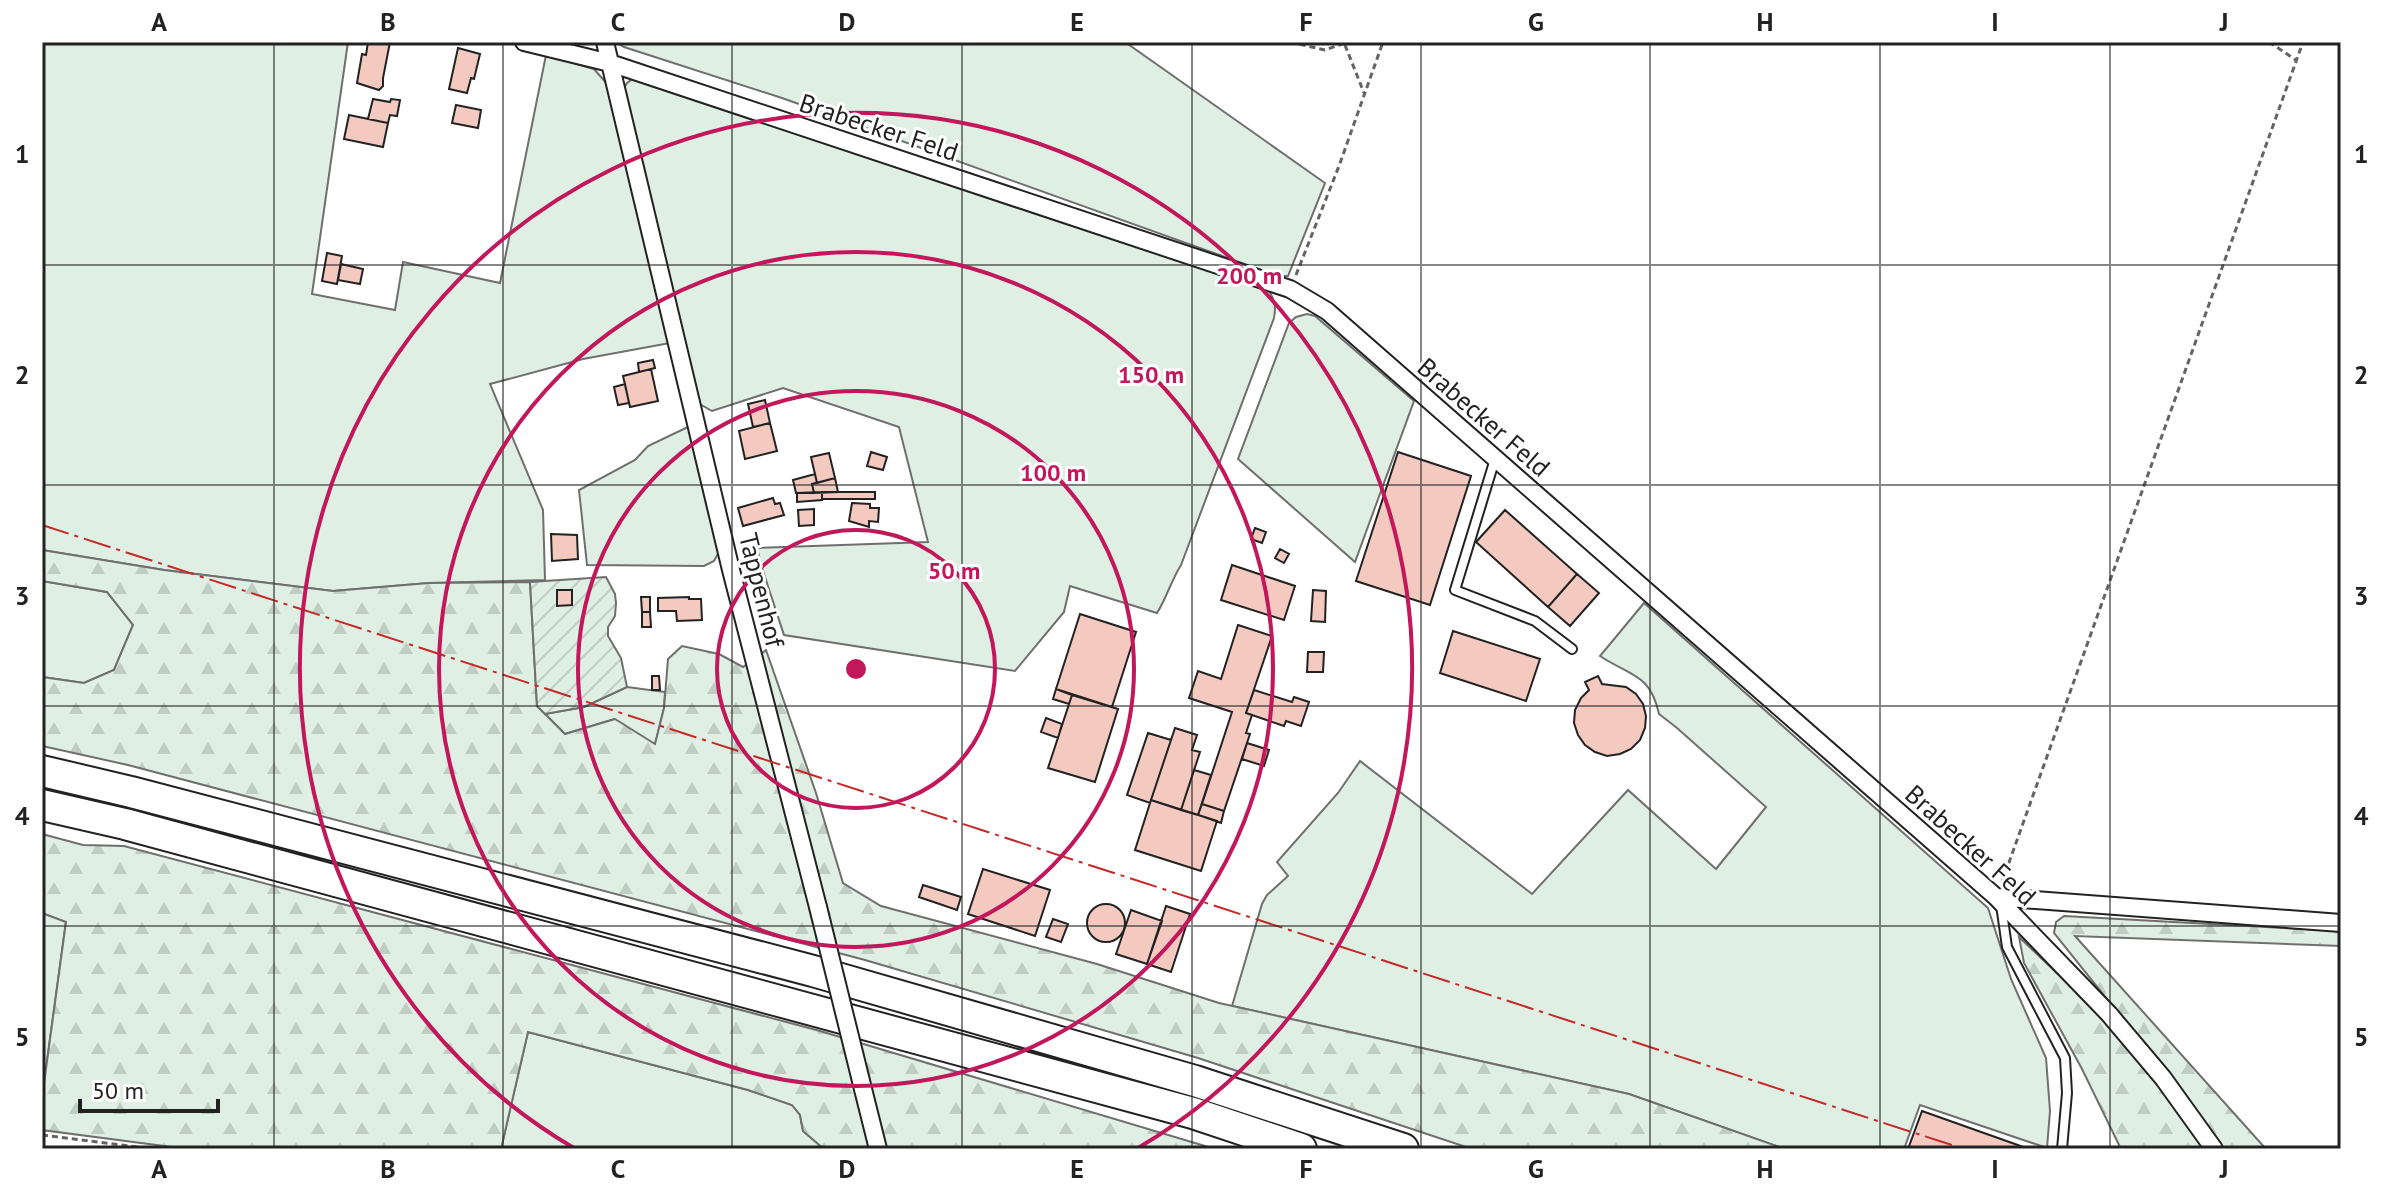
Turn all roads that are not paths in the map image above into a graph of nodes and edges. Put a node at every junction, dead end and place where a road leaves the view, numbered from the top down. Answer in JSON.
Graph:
{"nodes":[{"id":1,"x":524,"y":42,"type":"edge"},
{"id":2,"x":605,"y":42,"type":"edge"},
{"id":3,"x":610,"y":63,"type":"junction"},
{"id":4,"x":1496,"y":458,"type":"junction"},
{"id":5,"x":1572,"y":649,"type":"dead end"},
{"id":6,"x":42,"y":771,"type":"edge"},
{"id":7,"x":42,"y":805,"type":"edge"},
{"id":8,"x":1998,"y":899,"type":"junction"},
{"id":9,"x":2341,"y":923,"type":"edge"},
{"id":10,"x":878,"y":1149,"type":"edge"},
{"id":11,"x":1301,"y":1149,"type":"edge"},
{"id":12,"x":1403,"y":1149,"type":"edge"},
{"id":13,"x":2062,"y":1149,"type":"edge"},
{"id":14,"x":2214,"y":1149,"type":"edge"}],
"edges":[{"from":1,"to":3,"type":"street","name":"Brabecker Feld"},
{"from":2,"to":3,"type":"street","name":"Tappenhof"},
{"from":3,"to":4,"type":"street","name":"Brabecker Feld"},
{"from":3,"to":10,"type":"street","name":"Tappenhof","bridge":true},
{"from":4,"to":5,"type":"lane"},
{"from":4,"to":8,"type":"street","name":"Brabecker Feld"},
{"from":6,"to":12,"type":"highway"},
{"from":7,"to":11,"type":"highway"},
{"from":8,"to":9,"type":"street"},
{"from":8,"to":13,"type":"lane"},
{"from":8,"to":14,"type":"street","name":"Brabecker Feld"}]}
